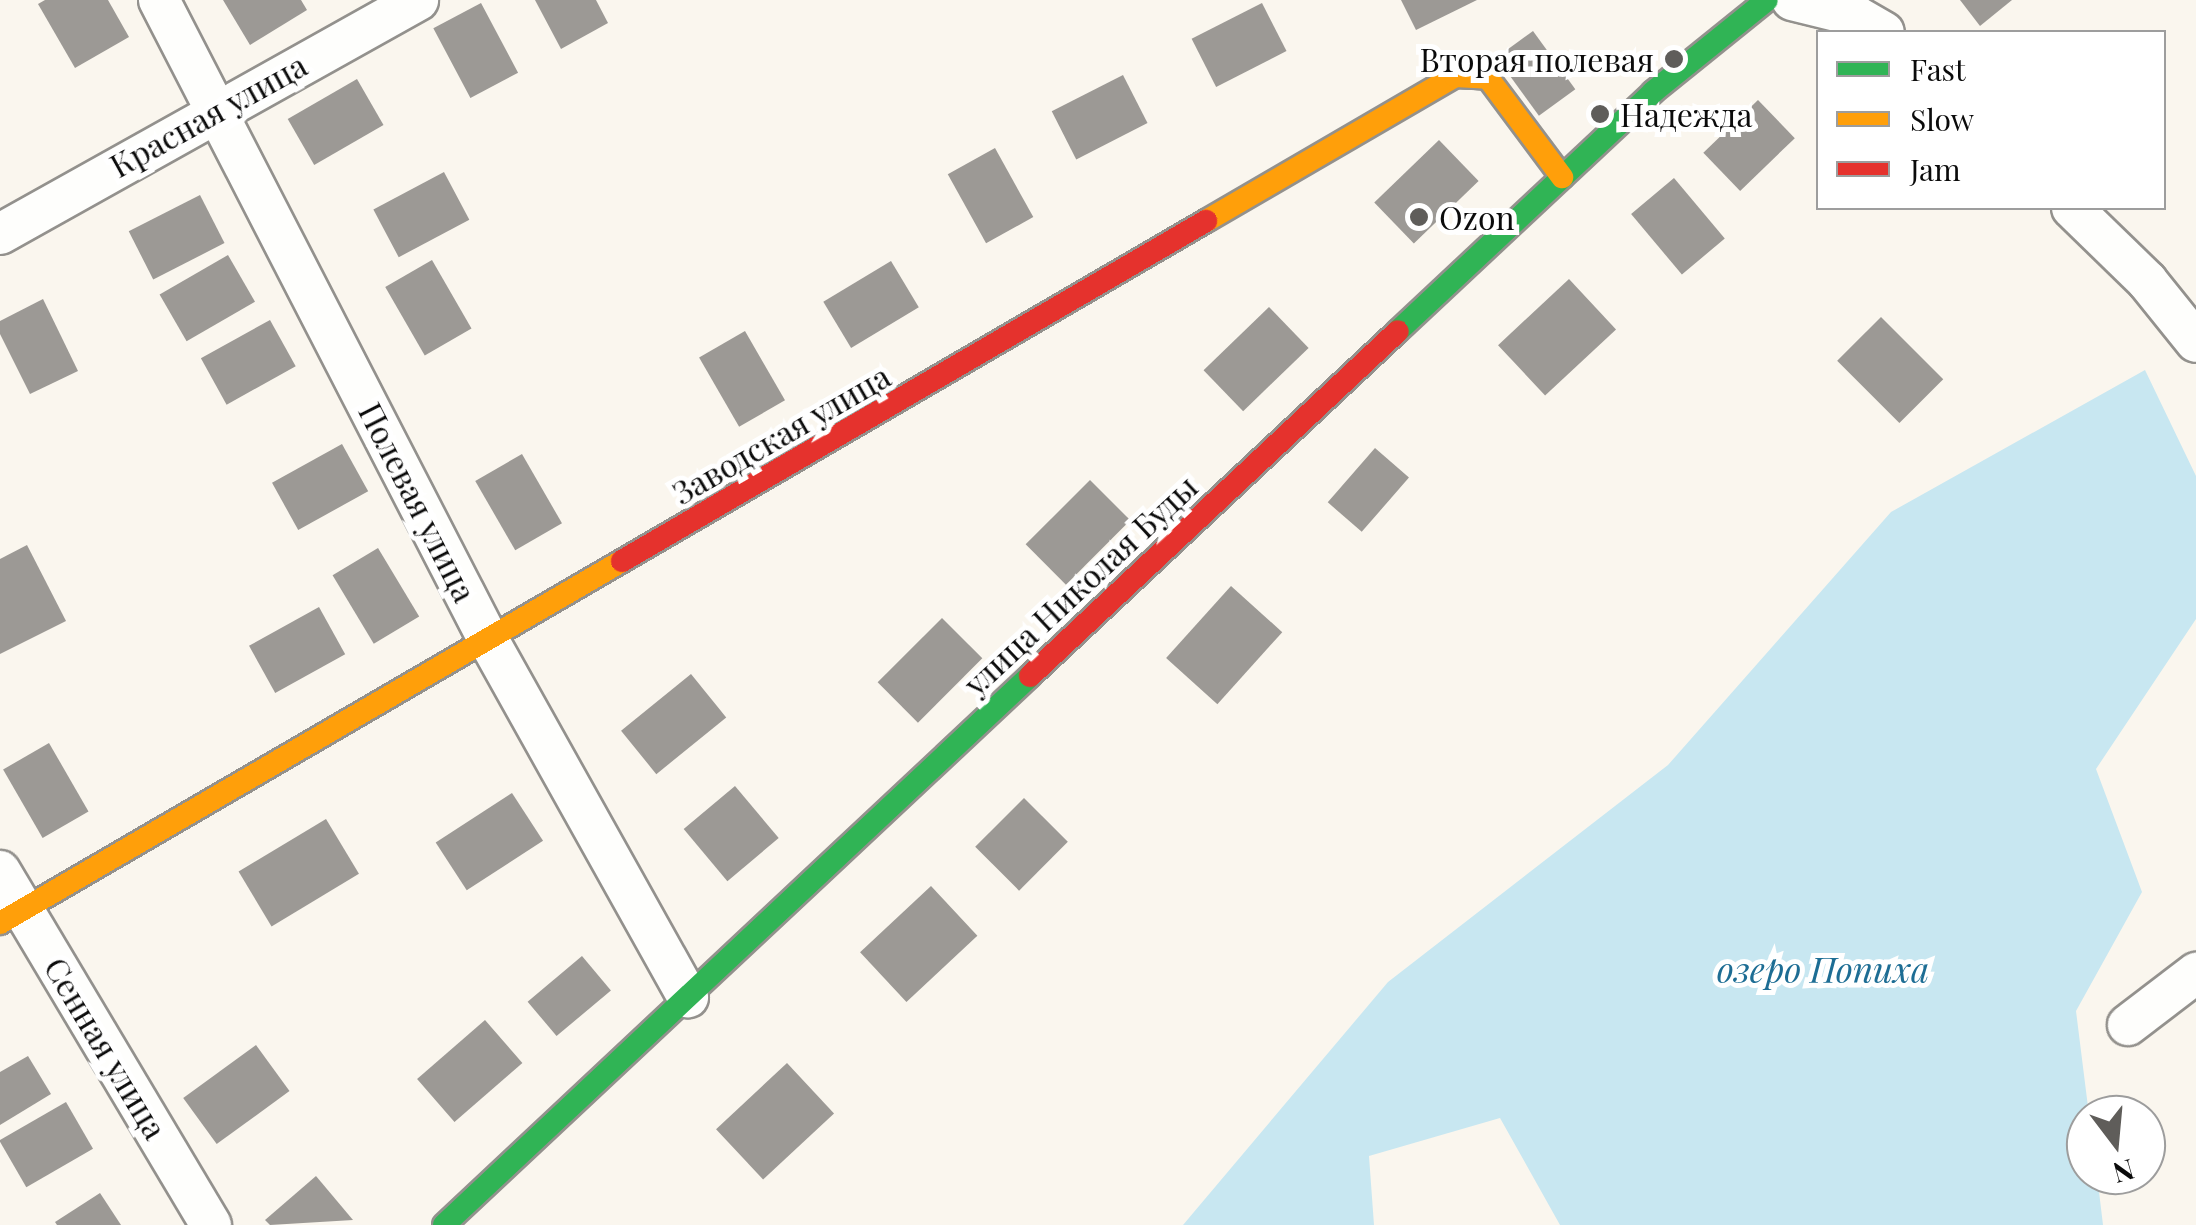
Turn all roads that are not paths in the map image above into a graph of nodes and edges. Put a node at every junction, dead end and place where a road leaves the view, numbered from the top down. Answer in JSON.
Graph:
{"nodes":[{"id":1,"x":159,"y":0,"type":"edge"},
{"id":2,"x":418,"y":0,"type":"edge"},
{"id":3,"x":1766,"y":0,"type":"edge"},
{"id":4,"x":1792,"y":0,"type":"edge"},
{"id":5,"x":1880,"y":30,"type":"edge"},
{"id":6,"x":216,"y":108,"type":"junction"},
{"id":7,"x":1562,"y":177,"type":"junction"},
{"id":8,"x":2074,"y":210,"type":"edge"},
{"id":9,"x":0,"y":234,"type":"edge"},
{"id":10,"x":2196,"y":342,"type":"edge"},
{"id":11,"x":490,"y":643,"type":"junction"},
{"id":12,"x":0,"y":871,"type":"edge"},
{"id":13,"x":11,"y":916,"type":"edge"},
{"id":14,"x":2196,"y":973,"type":"edge"},
{"id":15,"x":688,"y":998,"type":"junction"},
{"id":16,"x":2128,"y":1025,"type":"dead end"},
{"id":17,"x":211,"y":1225,"type":"edge"},
{"id":18,"x":444,"y":1225,"type":"edge"}],
"edges":[{"from":1,"to":6,"type":"street","name":"Полевая улица"},
{"from":2,"to":6,"type":"street","name":"Красная улица"},
{"from":3,"to":7,"type":"street","name":"улица Николая Буды"},
{"from":4,"to":5,"type":"street"},
{"from":6,"to":9,"type":"street","name":"Красная улица"},
{"from":6,"to":11,"type":"street","name":"Полевая улица"},
{"from":7,"to":11,"type":"street","name":"Заводская улица"},
{"from":7,"to":15,"type":"street","name":"улица Николая Буды"},
{"from":8,"to":10,"type":"street"},
{"from":11,"to":13,"type":"street","name":"Заводская улица"},
{"from":11,"to":15,"type":"street","name":"Полевая улица"},
{"from":12,"to":13,"type":"street","name":"Сенная улица"},
{"from":13,"to":17,"type":"street","name":"Сенная улица"},
{"from":14,"to":16,"type":"street"},
{"from":15,"to":18,"type":"street","name":"улица Николая Буды"}]}
